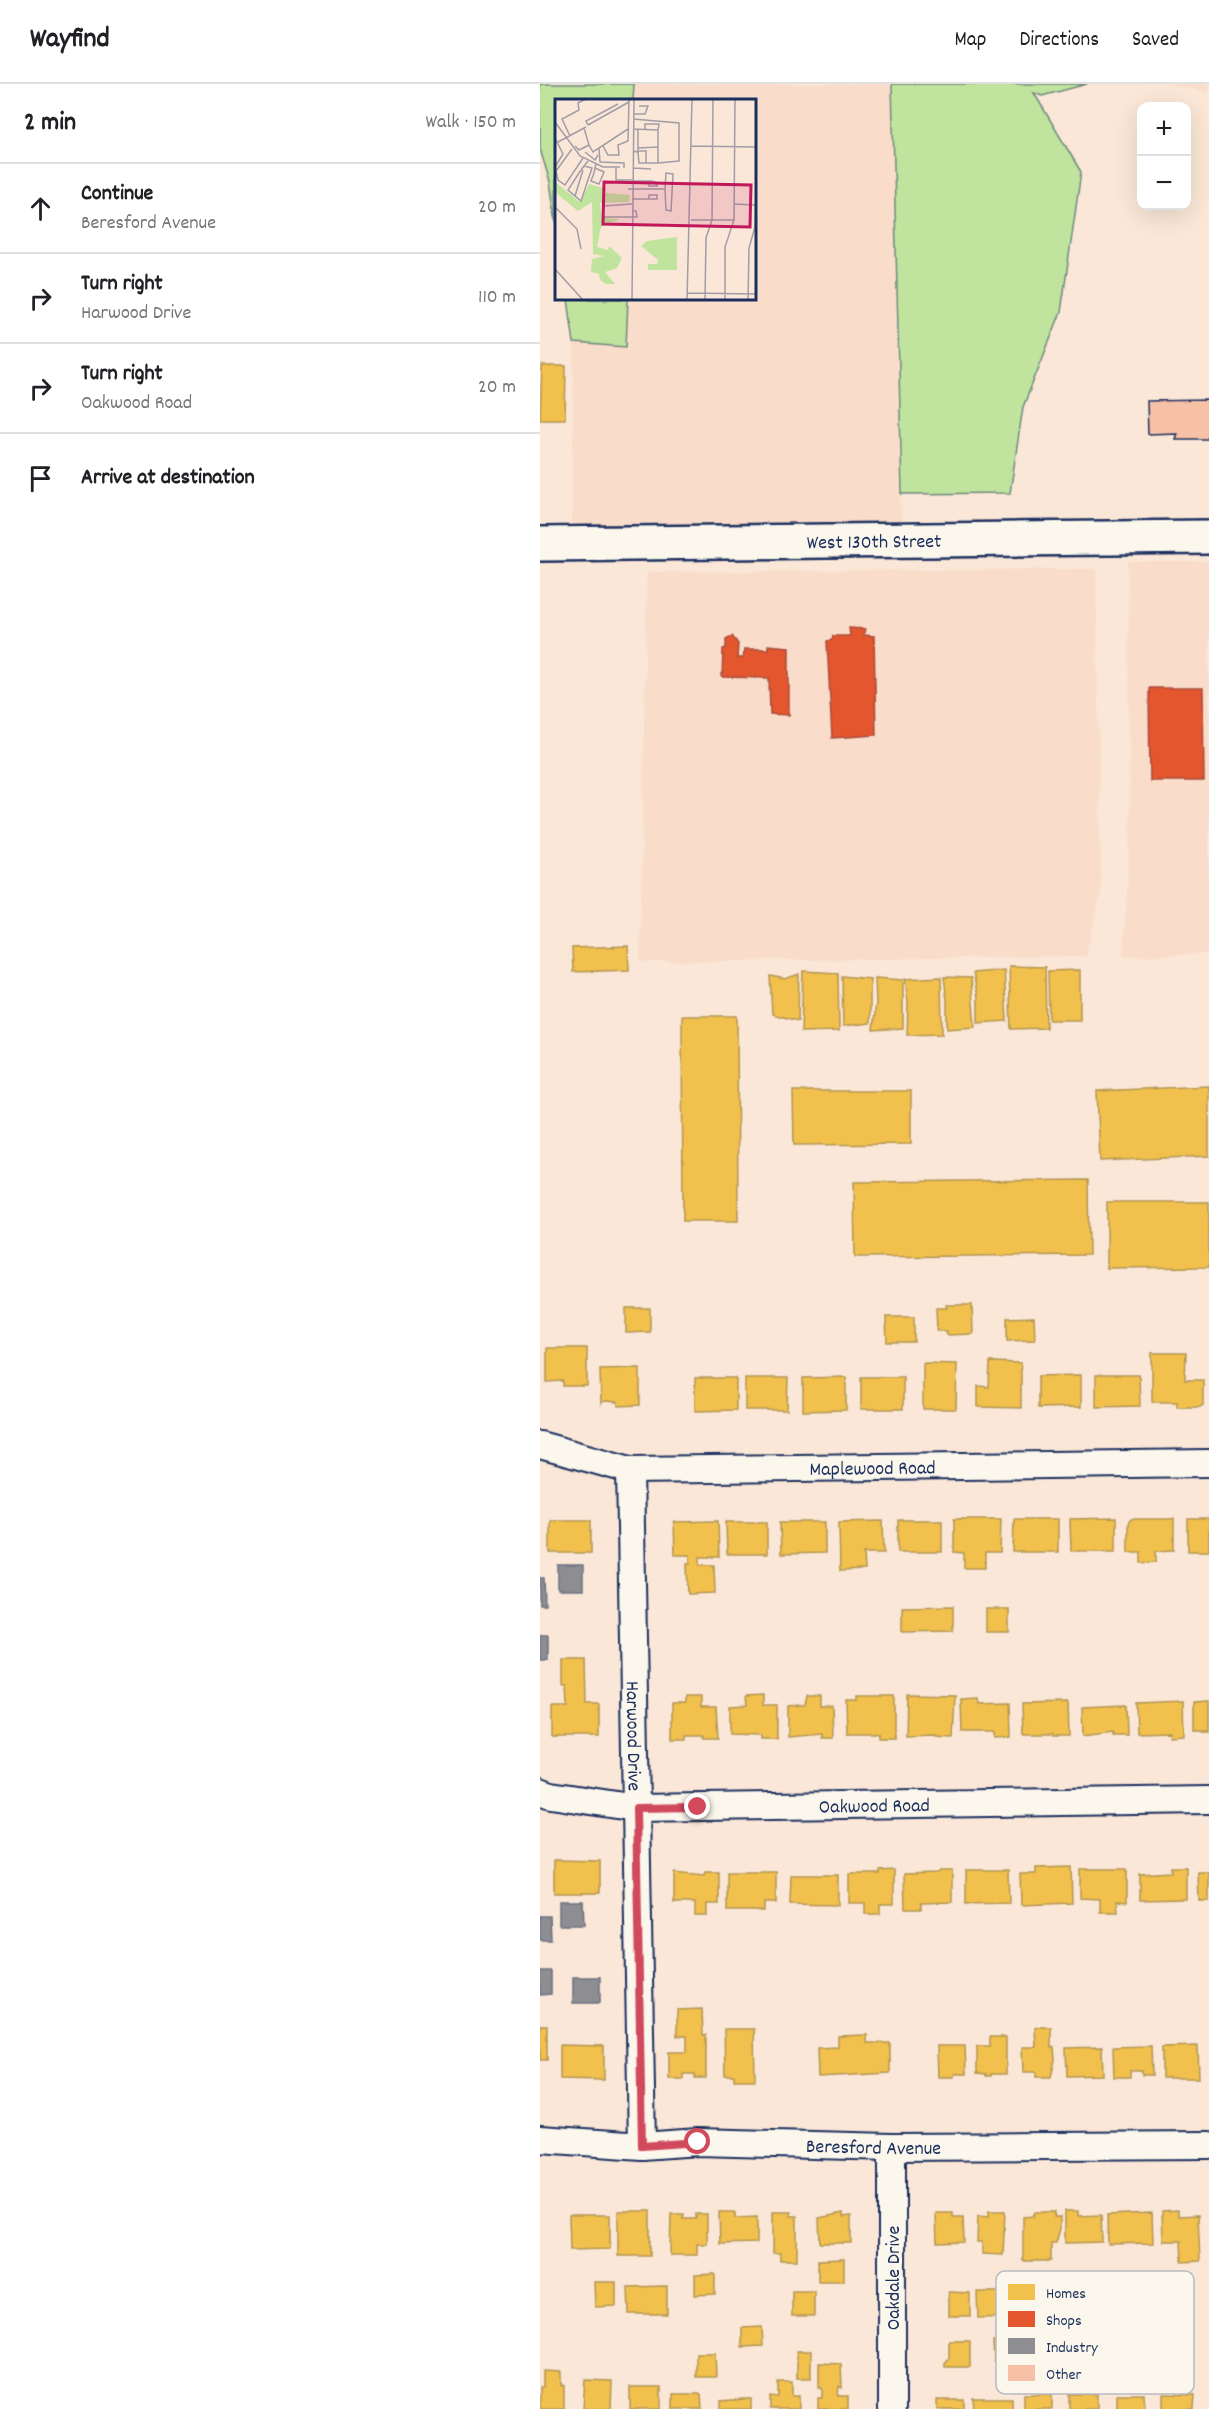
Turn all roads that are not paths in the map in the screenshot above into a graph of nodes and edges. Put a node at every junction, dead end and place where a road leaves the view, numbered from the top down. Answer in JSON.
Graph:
{"nodes":[{"id":1,"x":1209,"y":537,"type":"edge"},
{"id":2,"x":540,"y":544,"type":"edge"},
{"id":3,"x":540,"y":1445,"type":"edge"},
{"id":4,"x":1209,"y":1463,"type":"edge"},
{"id":5,"x":630,"y":1470,"type":"junction"},
{"id":6,"x":540,"y":1791,"type":"edge"},
{"id":7,"x":1209,"y":1800,"type":"edge"},
{"id":8,"x":636,"y":1808,"type":"junction"},
{"id":9,"x":540,"y":2139,"type":"edge"},
{"id":10,"x":1209,"y":2145,"type":"edge"},
{"id":11,"x":642,"y":2146,"type":"junction"},
{"id":12,"x":892,"y":2147,"type":"junction"},
{"id":13,"x":892,"y":2409,"type":"edge"}],
"edges":[{"from":1,"to":2,"type":"main road","name":"West 130th Street"},
{"from":3,"to":5,"type":"street","name":"Maplewood Road"},
{"from":4,"to":5,"type":"street","name":"Maplewood Road"},
{"from":5,"to":8,"type":"street","name":"Harwood Drive"},
{"from":6,"to":8,"type":"street","name":"Oakwood Road"},
{"from":7,"to":8,"type":"street","name":"Oakwood Road"},
{"from":8,"to":11,"type":"street","name":"Harwood Drive"},
{"from":9,"to":11,"type":"street","name":"Beresford Avenue"},
{"from":10,"to":12,"type":"street","name":"Beresford Avenue"},
{"from":11,"to":12,"type":"street","name":"Beresford Avenue"},
{"from":12,"to":13,"type":"street","name":"Oakdale Drive"}]}
